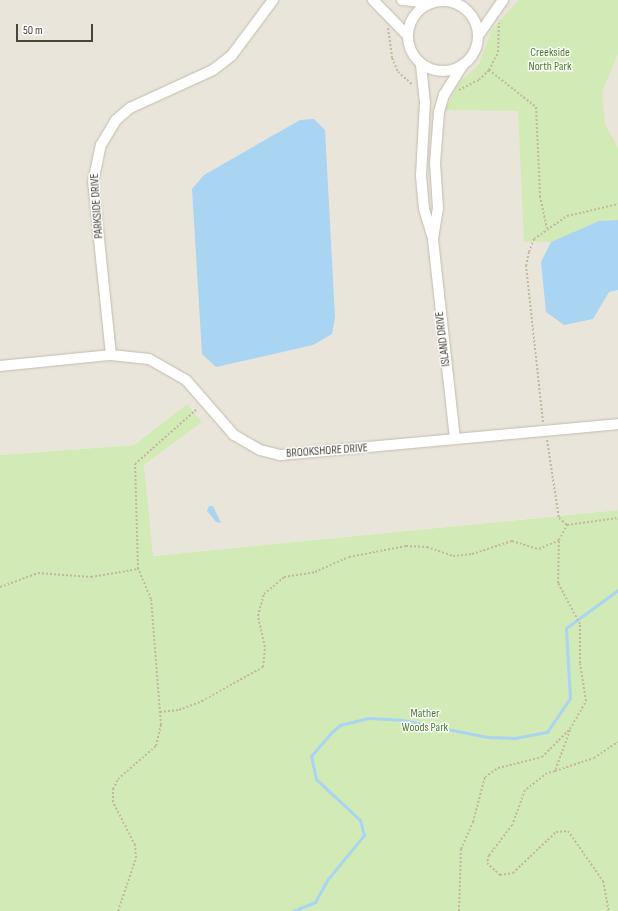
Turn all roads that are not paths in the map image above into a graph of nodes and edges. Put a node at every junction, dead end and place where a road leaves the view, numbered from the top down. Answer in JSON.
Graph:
{"nodes":[{"id":1,"x":273,"y":0,"type":"edge"},
{"id":2,"x":372,"y":0,"type":"edge"},
{"id":3,"x":402,"y":0,"type":"edge"},
{"id":4,"x":503,"y":0,"type":"edge"},
{"id":5,"x":457,"y":1,"type":"edge"},
{"id":6,"x":431,"y":3,"type":"junction"},
{"id":7,"x":408,"y":35,"type":"junction"},
{"id":8,"x":478,"y":36,"type":"junction"},
{"id":9,"x":421,"y":65,"type":"junction"},
{"id":10,"x":463,"y":65,"type":"junction"},
{"id":11,"x":433,"y":239,"type":"junction"},
{"id":12,"x":111,"y":355,"type":"junction"},
{"id":13,"x":0,"y":366,"type":"edge"},
{"id":14,"x":618,"y":424,"type":"edge"},
{"id":15,"x":455,"y":439,"type":"junction"}],
"edges":[{"from":1,"to":12,"type":"street","name":"PARKSIDE DRIVE"},
{"from":2,"to":7,"type":"street"},
{"from":3,"to":6,"type":"street"},
{"from":4,"to":8,"type":"street"},
{"from":5,"to":6,"type":"street"},
{"from":5,"to":8,"type":"street"},
{"from":6,"to":7,"type":"street"},
{"from":7,"to":9,"type":"street"},
{"from":8,"to":10,"type":"street"},
{"from":9,"to":10,"type":"street"},
{"from":9,"to":11,"type":"street","name":"ISLAND DRIVE"},
{"from":10,"to":11,"type":"street","name":"ISLAND DRIVE"},
{"from":11,"to":15,"type":"street","name":"ISLAND DRIVE"},
{"from":12,"to":13,"type":"street","name":"BROOKSHORE DRIVE"},
{"from":12,"to":15,"type":"street","name":"BROOKSHORE DRIVE"},
{"from":14,"to":15,"type":"street","name":"BROOKSHORE DRIVE"}]}
